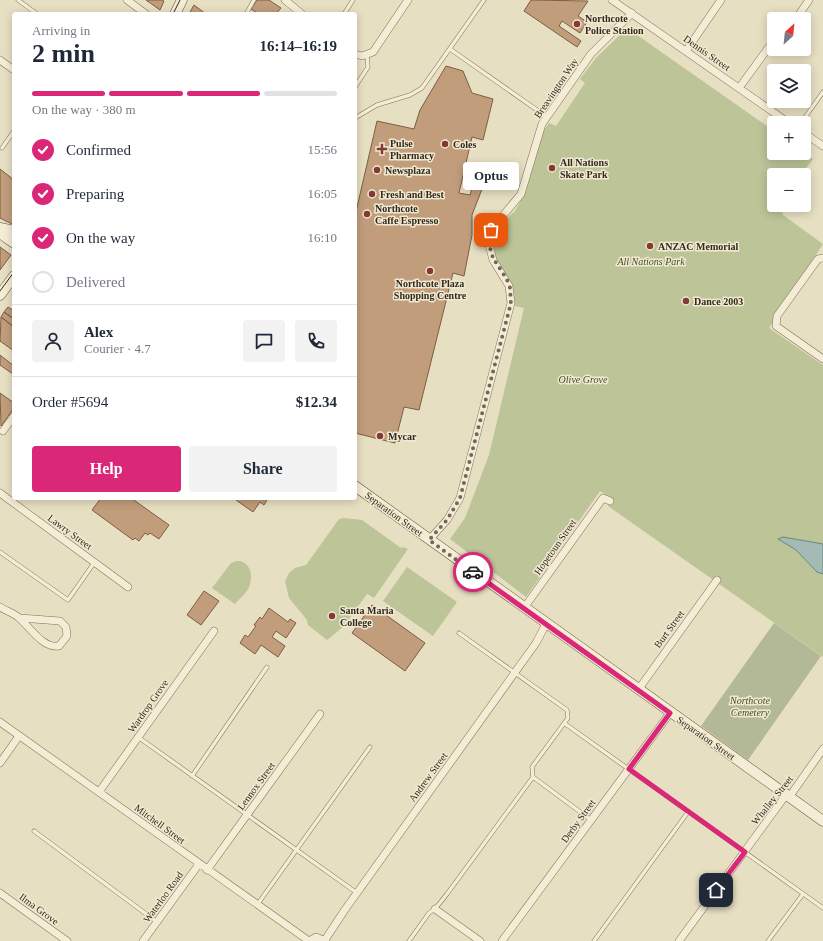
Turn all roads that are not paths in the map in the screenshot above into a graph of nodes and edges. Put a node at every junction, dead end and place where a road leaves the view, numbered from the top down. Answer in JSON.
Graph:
{"nodes":[{"id":1,"x":18,"y":0,"type":"edge"},
{"id":2,"x":127,"y":0,"type":"edge"},
{"id":3,"x":182,"y":0,"type":"edge"},
{"id":4,"x":254,"y":0,"type":"edge"},
{"id":5,"x":284,"y":0,"type":"edge"},
{"id":6,"x":297,"y":0,"type":"edge"},
{"id":7,"x":353,"y":0,"type":"edge"},
{"id":8,"x":408,"y":0,"type":"edge"},
{"id":9,"x":484,"y":0,"type":"edge"},
{"id":10,"x":612,"y":0,"type":"edge"},
{"id":11,"x":721,"y":0,"type":"edge"},
{"id":12,"x":809,"y":0,"type":"edge"},
{"id":13,"x":293,"y":6,"type":"junction"},
{"id":14,"x":34,"y":12,"type":"edge"},
{"id":15,"x":143,"y":12,"type":"edge"},
{"id":16,"x":176,"y":12,"type":"edge"},
{"id":17,"x":247,"y":12,"type":"edge"},
{"id":18,"x":300,"y":12,"type":"edge"},
{"id":19,"x":345,"y":12,"type":"edge"},
{"id":20,"x":801,"y":12,"type":"edge"},
{"id":21,"x":632,"y":13,"type":"junction"},
{"id":22,"x":450,"y":49,"type":"junction"},
{"id":23,"x":767,"y":50,"type":"edge"},
{"id":24,"x":686,"y":51,"type":"junction"},
{"id":25,"x":370,"y":54,"type":"junction"},
{"id":26,"x":357,"y":55,"type":"edge"},
{"id":27,"x":0,"y":60,"type":"edge"},
{"id":28,"x":12,"y":69,"type":"edge"},
{"id":29,"x":357,"y":84,"type":"edge"},
{"id":30,"x":739,"y":88,"type":"junction"},
{"id":31,"x":823,"y":92,"type":"edge"},
{"id":32,"x":779,"y":116,"type":"edge"},
{"id":33,"x":806,"y":116,"type":"edge"},
{"id":34,"x":357,"y":117,"type":"edge"},
{"id":35,"x":547,"y":117,"type":"junction"},
{"id":36,"x":12,"y":134,"type":"edge"},
{"id":37,"x":811,"y":138,"type":"edge"},
{"id":38,"x":823,"y":146,"type":"edge"},
{"id":39,"x":2,"y":148,"type":"dead end"},
{"id":40,"x":0,"y":228,"type":"edge"},
{"id":41,"x":12,"y":231,"type":"edge"},
{"id":42,"x":0,"y":233,"type":"edge"},
{"id":43,"x":12,"y":242,"type":"edge"},
{"id":44,"x":823,"y":258,"type":"edge"},
{"id":45,"x":12,"y":279,"type":"edge"},
{"id":46,"x":0,"y":295,"type":"edge"},
{"id":47,"x":823,"y":359,"type":"edge"},
{"id":48,"x":12,"y":419,"type":"edge"},
{"id":49,"x":3,"y":432,"type":"dead end"},
{"id":50,"x":357,"y":487,"type":"edge"},
{"id":51,"x":0,"y":493,"type":"edge"},
{"id":52,"x":604,"y":497,"type":"dead end"},
{"id":53,"x":429,"y":540,"type":"junction"},
{"id":54,"x":0,"y":552,"type":"edge"},
{"id":55,"x":94,"y":563,"type":"junction"},
{"id":56,"x":717,"y":580,"type":"dead end"},
{"id":57,"x":128,"y":587,"type":"dead end"},
{"id":58,"x":0,"y":606,"type":"edge"},
{"id":59,"x":524,"y":608,"type":"junction"},
{"id":60,"x":20,"y":618,"type":"junction"},
{"id":61,"x":546,"y":624,"type":"junction"},
{"id":62,"x":214,"y":631,"type":"dead end"},
{"id":63,"x":459,"y":633,"type":"dead end"},
{"id":64,"x":267,"y":667,"type":"dead end"},
{"id":65,"x":515,"y":673,"type":"junction"},
{"id":66,"x":638,"y":690,"type":"junction"},
{"id":67,"x":670,"y":713,"type":"junction"},
{"id":68,"x":320,"y":714,"type":"dead end"},
{"id":69,"x":0,"y":722,"type":"edge"},
{"id":70,"x":564,"y":723,"type":"junction"},
{"id":71,"x":19,"y":736,"type":"junction"},
{"id":72,"x":138,"y":737,"type":"junction"},
{"id":73,"x":370,"y":746,"type":"dead end"},
{"id":74,"x":823,"y":749,"type":"edge"},
{"id":75,"x":0,"y":763,"type":"edge"},
{"id":76,"x":629,"y":769,"type":"junction"},
{"id":77,"x":192,"y":776,"type":"junction"},
{"id":78,"x":532,"y":777,"type":"junction"},
{"id":79,"x":99,"y":792,"type":"junction"},
{"id":80,"x":786,"y":795,"type":"junction"},
{"id":81,"x":688,"y":812,"type":"junction"},
{"id":82,"x":247,"y":815,"type":"junction"},
{"id":83,"x":591,"y":820,"type":"junction"},
{"id":84,"x":823,"y":821,"type":"edge"},
{"id":85,"x":34,"y":831,"type":"dead end"},
{"id":86,"x":296,"y":850,"type":"junction"},
{"id":87,"x":745,"y":852,"type":"junction"},
{"id":88,"x":199,"y":864,"type":"junction"},
{"id":89,"x":208,"y":870,"type":"junction"},
{"id":90,"x":0,"y":893,"type":"edge"},
{"id":91,"x":357,"y":893,"type":"junction"},
{"id":92,"x":803,"y":894,"type":"junction"},
{"id":93,"x":256,"y":905,"type":"junction"},
{"id":94,"x":823,"y":908,"type":"edge"},
{"id":95,"x":435,"y":909,"type":"junction"},
{"id":96,"x":157,"y":922,"type":"junction"},
{"id":97,"x":325,"y":940,"type":"edge"},
{"id":98,"x":67,"y":941,"type":"edge"},
{"id":99,"x":143,"y":941,"type":"edge"},
{"id":100,"x":309,"y":941,"type":"edge"},
{"id":101,"x":408,"y":941,"type":"edge"},
{"id":102,"x":480,"y":941,"type":"edge"},
{"id":103,"x":502,"y":941,"type":"edge"},
{"id":104,"x":594,"y":941,"type":"edge"},
{"id":105,"x":679,"y":941,"type":"edge"},
{"id":106,"x":768,"y":941,"type":"edge"}],
"edges":[{"from":1,"to":14,"type":"lane"},
{"from":2,"to":15,"type":"street"},
{"from":3,"to":16,"type":"street"},
{"from":4,"to":17,"type":"lane"},
{"from":5,"to":13,"type":"street"},
{"from":6,"to":13,"type":"street"},
{"from":7,"to":19,"type":"lane"},
{"from":8,"to":25,"type":"street"},
{"from":9,"to":22,"type":"lane"},
{"from":10,"to":21,"type":"street","name":"Dennis Street"},
{"from":11,"to":24,"type":"street"},
{"from":12,"to":20,"type":"street"},
{"from":13,"to":18,"type":"street"},
{"from":21,"to":24,"type":"street","name":"Dennis Street"},
{"from":21,"to":35,"type":"street","name":"Breavington Way"},
{"from":22,"to":34,"type":"lane"},
{"from":22,"to":35,"type":"lane"},
{"from":23,"to":30,"type":"street"},
{"from":24,"to":30,"type":"street","name":"Dennis Street"},
{"from":25,"to":26,"type":"street"},
{"from":25,"to":29,"type":"lane"},
{"from":27,"to":28,"type":"street"},
{"from":30,"to":32,"type":"street","name":"Dennis Street"},
{"from":31,"to":33,"type":"lane"},
{"from":35,"to":53,"type":"street","name":"Breavington Way"},
{"from":36,"to":39,"type":"lane"},
{"from":37,"to":38,"type":"street"},
{"from":40,"to":41,"type":"street"},
{"from":42,"to":43,"type":"street"},
{"from":44,"to":47,"type":"street"},
{"from":45,"to":46,"type":"street"},
{"from":48,"to":49,"type":"street"},
{"from":50,"to":53,"type":"street","name":"Separation Street"},
{"from":51,"to":55,"type":"street","name":"Lawry Street"},
{"from":52,"to":59,"type":"street","name":"Hopetoun Street"},
{"from":53,"to":59,"type":"street","name":"Separation Street"},
{"from":54,"to":55,"type":"lane"},
{"from":55,"to":57,"type":"street","name":"Lawry Street"},
{"from":56,"to":66,"type":"street","name":"Burt Street"},
{"from":58,"to":60,"type":"street"},
{"from":59,"to":61,"type":"street","name":"Separation Street"},
{"from":60,"to":60,"type":"street"},
{"from":61,"to":65,"type":"street","name":"Andrew Street"},
{"from":61,"to":66,"type":"street","name":"Separation Street"},
{"from":62,"to":72,"type":"street","name":"Wardrop Grove"},
{"from":63,"to":65,"type":"lane"},
{"from":64,"to":77,"type":"lane"},
{"from":65,"to":70,"type":"lane"},
{"from":65,"to":91,"type":"street","name":"Andrew Street"},
{"from":66,"to":67,"type":"street","name":"Separation Street"},
{"from":67,"to":76,"type":"street","name":"Derby Street"},
{"from":67,"to":80,"type":"street","name":"Separation Street"},
{"from":68,"to":82,"type":"street","name":"Lennox Street"},
{"from":69,"to":71,"type":"street","name":"Mitchell Street"},
{"from":70,"to":76,"type":"lane"},
{"from":70,"to":78,"type":"lane"},
{"from":71,"to":75,"type":"street"},
{"from":71,"to":79,"type":"street","name":"Mitchell Street"},
{"from":72,"to":77,"type":"lane"},
{"from":72,"to":79,"type":"street","name":"Wardrop Grove"},
{"from":73,"to":86,"type":"lane"},
{"from":74,"to":80,"type":"street","name":"Whalley Street"},
{"from":76,"to":81,"type":"lane"},
{"from":76,"to":83,"type":"street","name":"Derby Street"},
{"from":77,"to":82,"type":"lane"},
{"from":78,"to":83,"type":"lane"},
{"from":78,"to":95,"type":"lane"},
{"from":79,"to":88,"type":"street","name":"Mitchell Street"},
{"from":80,"to":84,"type":"street","name":"Separation Street"},
{"from":80,"to":87,"type":"street","name":"Whalley Street"},
{"from":81,"to":87,"type":"lane"},
{"from":81,"to":104,"type":"lane"},
{"from":82,"to":86,"type":"lane"},
{"from":82,"to":89,"type":"street","name":"Lennox Street"},
{"from":83,"to":103,"type":"street","name":"Derby Street"},
{"from":85,"to":96,"type":"lane"},
{"from":86,"to":91,"type":"lane"},
{"from":86,"to":93,"type":"lane"},
{"from":87,"to":92,"type":"lane"},
{"from":87,"to":105,"type":"street","name":"Whalley Street"},
{"from":88,"to":89,"type":"street","name":"Mitchell Street"},
{"from":88,"to":96,"type":"street","name":"Waterloo Road"},
{"from":89,"to":93,"type":"street","name":"Mitchell Street"},
{"from":90,"to":98,"type":"street","name":"Ilma Grove"},
{"from":91,"to":97,"type":"street","name":"Andrew Street"},
{"from":92,"to":94,"type":"lane"},
{"from":92,"to":106,"type":"lane"},
{"from":93,"to":100,"type":"street","name":"Mitchell Street"},
{"from":95,"to":101,"type":"lane"},
{"from":95,"to":102,"type":"street"},
{"from":96,"to":99,"type":"street","name":"Waterloo Road"},
{"from":97,"to":100,"type":"street"}]}
